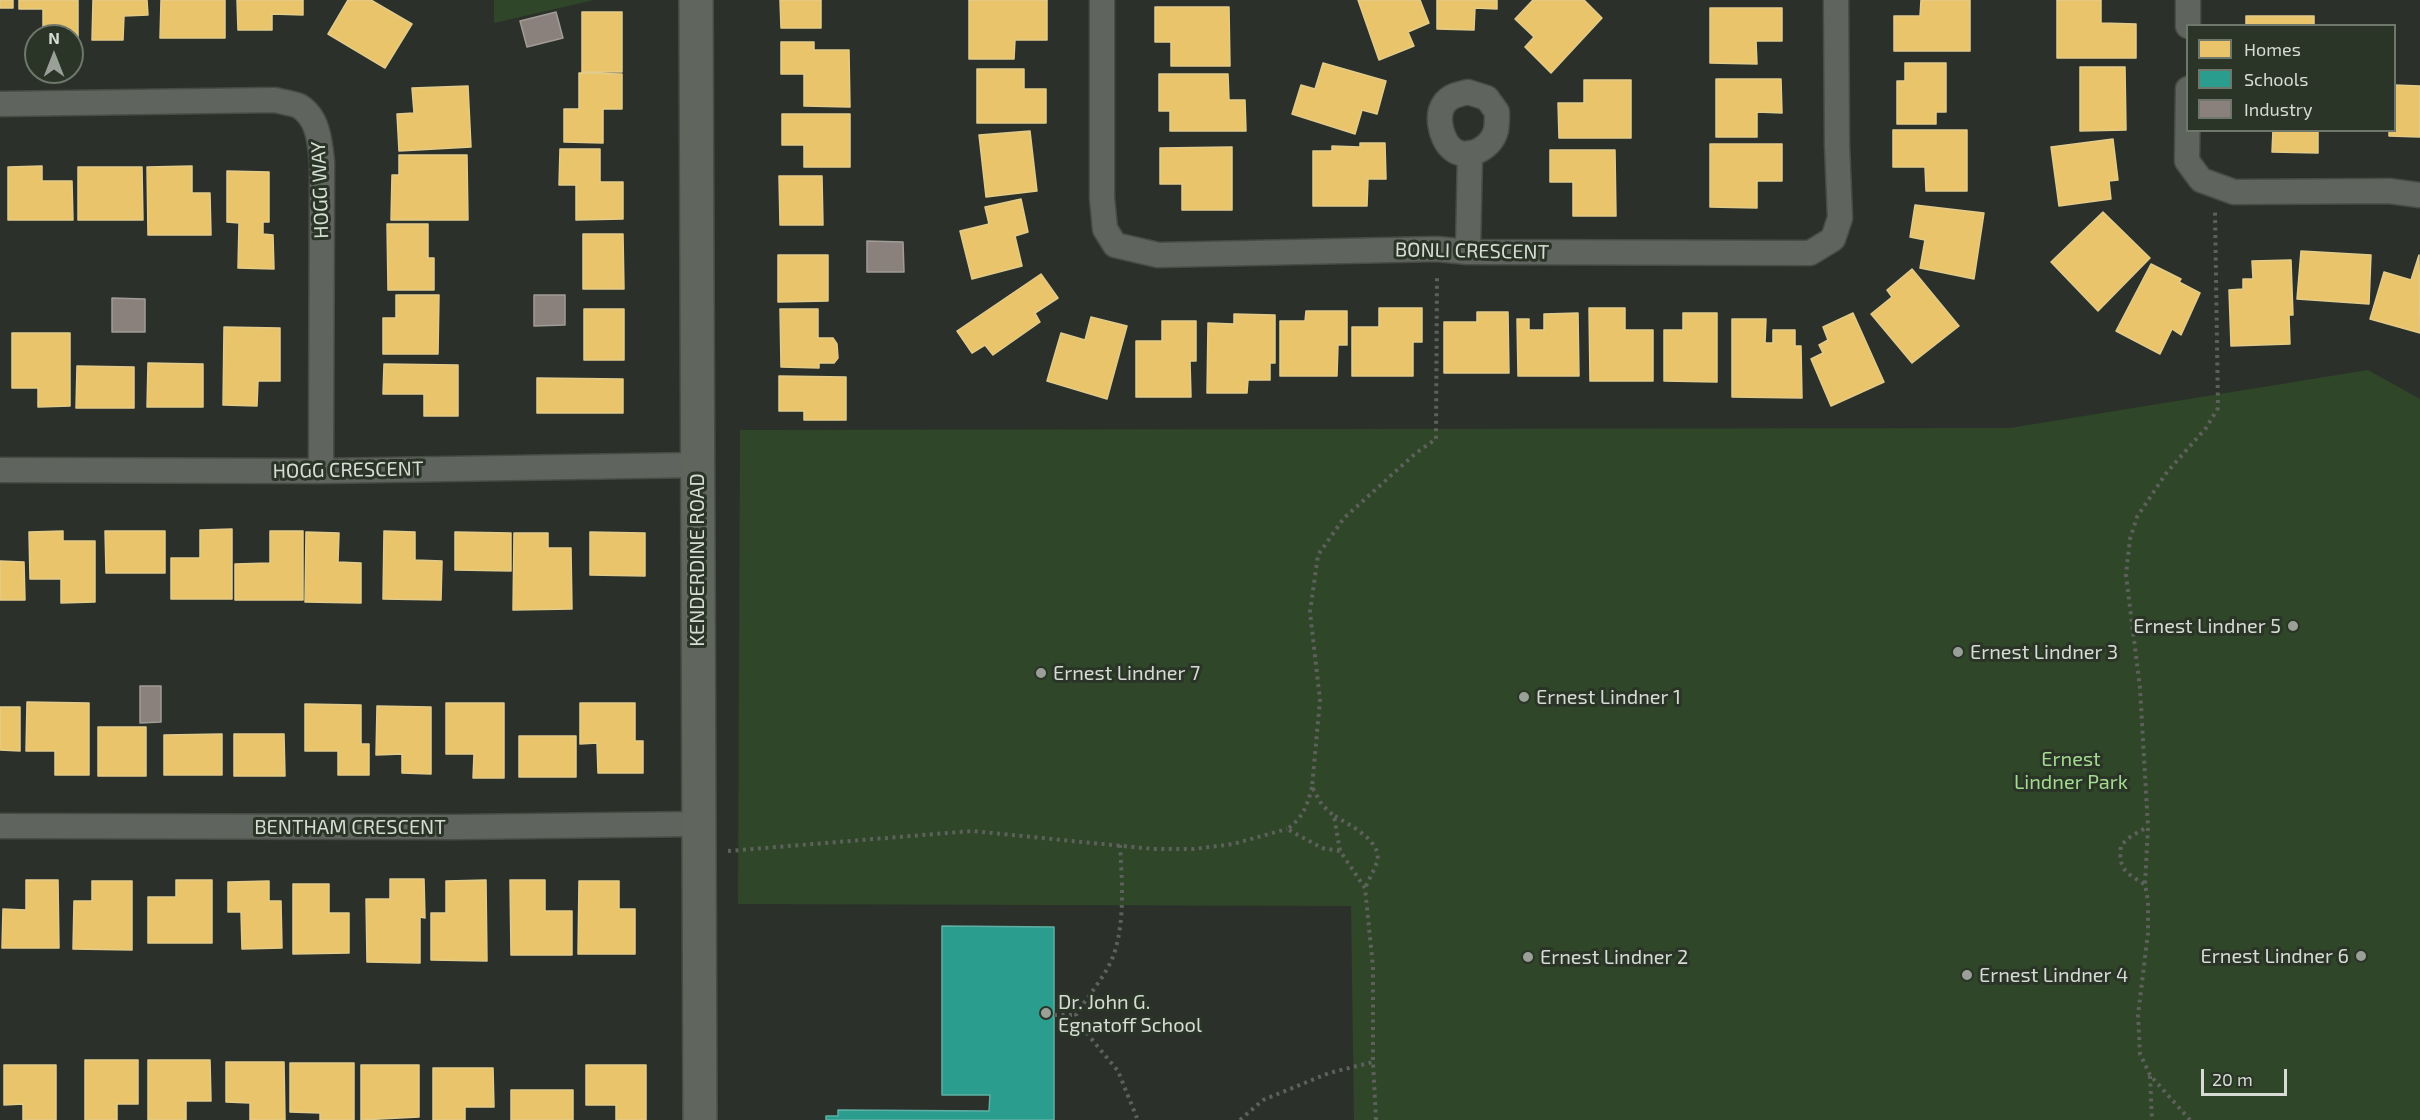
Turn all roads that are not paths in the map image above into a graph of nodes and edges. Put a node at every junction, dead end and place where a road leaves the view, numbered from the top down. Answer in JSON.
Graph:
{"nodes":[{"id":1,"x":696,"y":0,"type":"edge"},
{"id":2,"x":1102,"y":0,"type":"edge"},
{"id":3,"x":1836,"y":0,"type":"edge"},
{"id":4,"x":2188,"y":0,"type":"edge"},
{"id":5,"x":2188,"y":24,"type":"edge"},
{"id":6,"x":0,"y":104,"type":"edge"},
{"id":7,"x":2187,"y":132,"type":"edge"},
{"id":8,"x":1470,"y":153,"type":"dead end"},
{"id":9,"x":2420,"y":195,"type":"edge"},
{"id":10,"x":1468,"y":252,"type":"junction"},
{"id":11,"x":697,"y":465,"type":"junction"},
{"id":12,"x":0,"y":470,"type":"edge"},
{"id":13,"x":321,"y":471,"type":"junction"},
{"id":14,"x":0,"y":826,"type":"edge"},
{"id":15,"x":699,"y":839,"type":"junction"},
{"id":16,"x":700,"y":1120,"type":"edge"}],
"edges":[{"from":1,"to":11,"type":"street","name":"KENDERDINE ROAD"},
{"from":2,"to":10,"type":"street","name":"BONLI CRESCENT"},
{"from":3,"to":10,"type":"street","name":"BONLI CRESCENT"},
{"from":4,"to":5,"type":"street"},
{"from":6,"to":13,"type":"street","name":"HOGG WAY"},
{"from":7,"to":9,"type":"street"},
{"from":8,"to":10,"type":"street"},
{"from":11,"to":13,"type":"street","name":"HOGG CRESCENT"},
{"from":11,"to":15,"type":"street","name":"KENDERDINE ROAD"},
{"from":12,"to":13,"type":"street","name":"HOGG CRESCENT"},
{"from":14,"to":15,"type":"street","name":"BENTHAM CRESCENT"},
{"from":15,"to":16,"type":"street","name":"KENDERDINE ROAD"}]}
